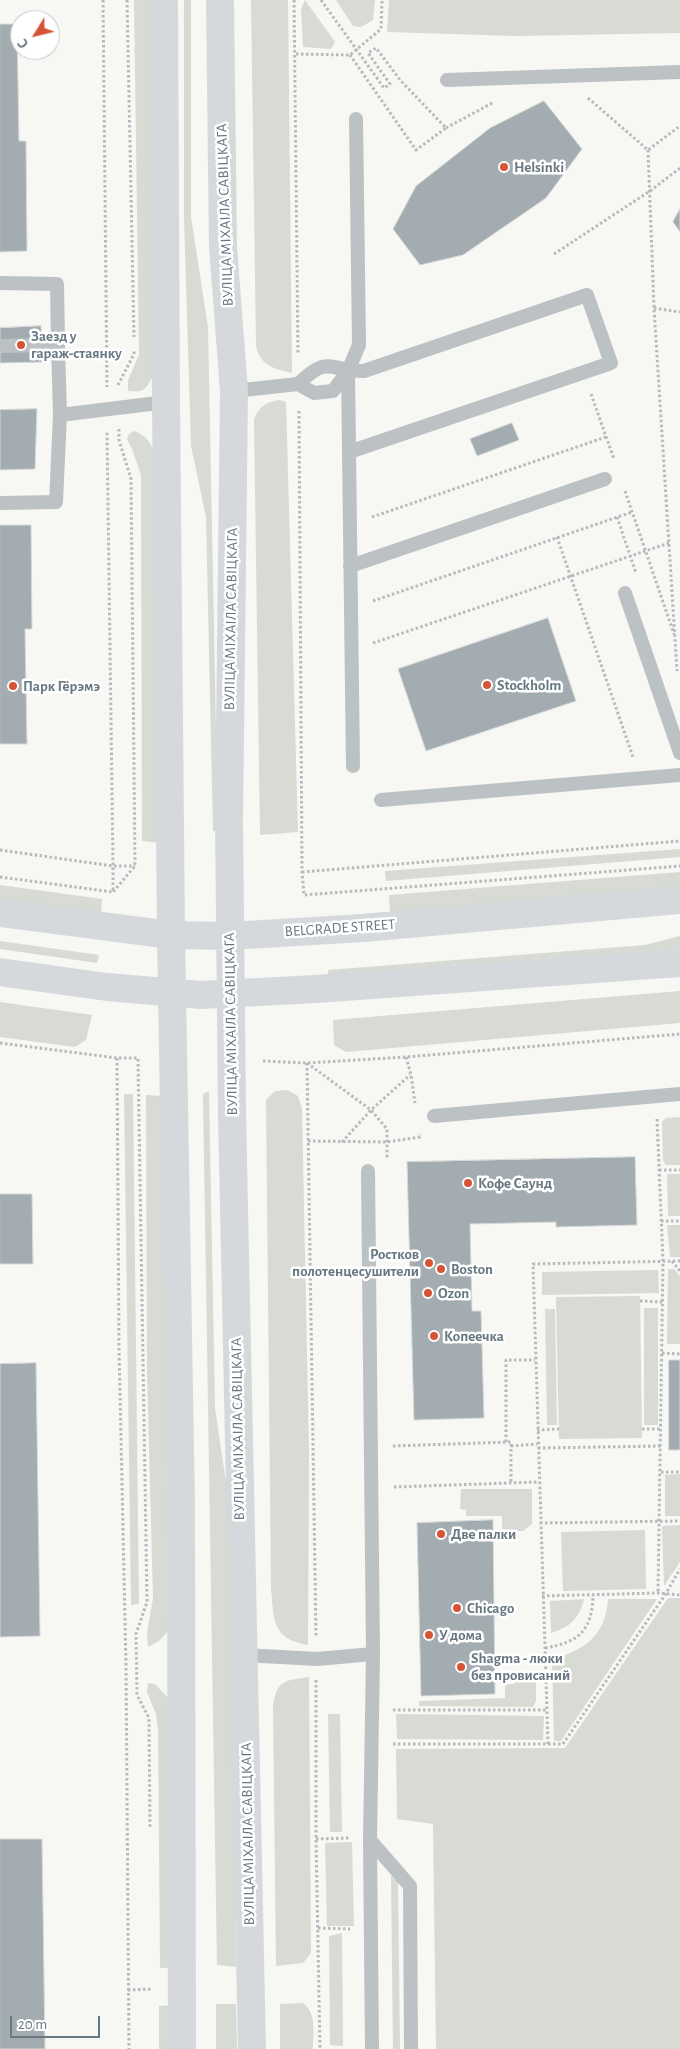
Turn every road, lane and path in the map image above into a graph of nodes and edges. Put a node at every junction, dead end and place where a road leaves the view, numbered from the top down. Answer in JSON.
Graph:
{"nodes":[{"id":1,"x":103,"y":0,"type":"edge"},
{"id":2,"x":127,"y":0,"type":"edge"},
{"id":3,"x":164,"y":0,"type":"edge"},
{"id":4,"x":220,"y":0,"type":"edge"},
{"id":5,"x":294,"y":0,"type":"edge"},
{"id":6,"x":321,"y":0,"type":"edge"},
{"id":7,"x":382,"y":0,"type":"edge"},
{"id":8,"x":356,"y":48,"type":"junction"},
{"id":9,"x":296,"y":54,"type":"junction"},
{"id":10,"x":350,"y":55,"type":"junction"},
{"id":11,"x":680,"y":72,"type":"edge"},
{"id":12,"x":447,"y":80,"type":"dead end"},
{"id":13,"x":583,"y":94,"type":"dead end"},
{"id":14,"x":499,"y":99,"type":"dead end"},
{"id":15,"x":356,"y":119,"type":"dead end"},
{"id":16,"x":680,"y":126,"type":"edge"},
{"id":17,"x":446,"y":128,"type":"junction"},
{"id":18,"x":648,"y":150,"type":"junction"},
{"id":19,"x":680,"y":168,"type":"edge"},
{"id":20,"x":650,"y":191,"type":"junction"},
{"id":21,"x":554,"y":254,"type":"dead end"},
{"id":22,"x":0,"y":283,"type":"edge"},
{"id":23,"x":654,"y":308,"type":"junction"},
{"id":24,"x":680,"y":312,"type":"edge"},
{"id":25,"x":58,"y":345,"type":"junction"},
{"id":26,"x":0,"y":346,"type":"edge"},
{"id":27,"x":348,"y":371,"type":"junction"},
{"id":28,"x":584,"y":372,"type":"junction"},
{"id":29,"x":298,"y":384,"type":"junction"},
{"id":30,"x":234,"y":391,"type":"junction"},
{"id":31,"x":166,"y":402,"type":"junction"},
{"id":32,"x":113,"y":409,"type":"junction"},
{"id":33,"x":60,"y":415,"type":"junction"},
{"id":34,"x":606,"y":437,"type":"junction"},
{"id":35,"x":349,"y":452,"type":"junction"},
{"id":36,"x":616,"y":465,"type":"dead end"},
{"id":37,"x":605,"y":479,"type":"dead end"},
{"id":38,"x":622,"y":484,"type":"dead end"},
{"id":39,"x":0,"y":503,"type":"edge"},
{"id":40,"x":632,"y":512,"type":"junction"},
{"id":41,"x":350,"y":525,"type":"junction"},
{"id":42,"x":558,"y":538,"type":"junction"},
{"id":43,"x":669,"y":543,"type":"junction"},
{"id":44,"x":645,"y":550,"type":"junction"},
{"id":45,"x":350,"y":566,"type":"junction"},
{"id":46,"x":570,"y":576,"type":"junction"},
{"id":47,"x":625,"y":593,"type":"dead end"},
{"id":48,"x":351,"y":608,"type":"junction"},
{"id":49,"x":675,"y":639,"type":"junction"},
{"id":50,"x":351,"y":651,"type":"junction"},
{"id":51,"x":678,"y":678,"type":"dead end"},
{"id":52,"x":680,"y":753,"type":"edge"},
{"id":53,"x":352,"y":766,"type":"dead end"},
{"id":54,"x":680,"y":774,"type":"edge"},
{"id":55,"x":640,"y":778,"type":"junction"},
{"id":56,"x":381,"y":800,"type":"dead end"},
{"id":57,"x":680,"y":840,"type":"edge"},
{"id":58,"x":0,"y":850,"type":"edge"},
{"id":59,"x":113,"y":866,"type":"junction"},
{"id":60,"x":136,"y":866,"type":"junction"},
{"id":61,"x":680,"y":866,"type":"edge"},
{"id":62,"x":302,"y":872,"type":"junction"},
{"id":63,"x":0,"y":877,"type":"edge"},
{"id":64,"x":113,"y":892,"type":"junction"},
{"id":65,"x":680,"y":900,"type":"edge"},
{"id":66,"x":0,"y":913,"type":"edge"},
{"id":67,"x":171,"y":935,"type":"junction"},
{"id":68,"x":230,"y":936,"type":"junction"},
{"id":69,"x":680,"y":963,"type":"edge"},
{"id":70,"x":0,"y":972,"type":"edge"},
{"id":71,"x":172,"y":993,"type":"junction"},
{"id":72,"x":231,"y":994,"type":"junction"},
{"id":73,"x":680,"y":1034,"type":"edge"},
{"id":74,"x":0,"y":1043,"type":"edge"},
{"id":75,"x":406,"y":1057,"type":"junction"},
{"id":76,"x":117,"y":1058,"type":"junction"},
{"id":77,"x":263,"y":1061,"type":"dead end"},
{"id":78,"x":307,"y":1063,"type":"junction"},
{"id":79,"x":411,"y":1074,"type":"junction"},
{"id":80,"x":680,"y":1094,"type":"edge"},
{"id":81,"x":371,"y":1110,"type":"junction"},
{"id":82,"x":416,"y":1110,"type":"dead end"},
{"id":83,"x":434,"y":1116,"type":"dead end"},
{"id":84,"x":648,"y":1117,"type":"dead end"},
{"id":85,"x":419,"y":1128,"type":"dead end"},
{"id":86,"x":430,"y":1136,"type":"dead end"},
{"id":87,"x":420,"y":1137,"type":"junction"},
{"id":88,"x":308,"y":1141,"type":"junction"},
{"id":89,"x":342,"y":1142,"type":"junction"},
{"id":90,"x":387,"y":1142,"type":"junction"},
{"id":91,"x":387,"y":1162,"type":"dead end"},
{"id":92,"x":659,"y":1170,"type":"junction"},
{"id":93,"x":680,"y":1170,"type":"edge"},
{"id":94,"x":368,"y":1171,"type":"dead end"},
{"id":95,"x":660,"y":1221,"type":"junction"},
{"id":96,"x":680,"y":1221,"type":"edge"},
{"id":97,"x":663,"y":1261,"type":"junction"},
{"id":98,"x":672,"y":1261,"type":"junction"},
{"id":99,"x":680,"y":1261,"type":"edge"},
{"id":100,"x":680,"y":1271,"type":"edge"},
{"id":101,"x":640,"y":1301,"type":"dead end"},
{"id":102,"x":662,"y":1302,"type":"junction"},
{"id":103,"x":662,"y":1353,"type":"junction"},
{"id":104,"x":680,"y":1354,"type":"edge"},
{"id":105,"x":535,"y":1360,"type":"junction"},
{"id":106,"x":559,"y":1429,"type":"dead end"},
{"id":107,"x":642,"y":1429,"type":"dead end"},
{"id":108,"x":662,"y":1429,"type":"junction"},
{"id":109,"x":537,"y":1430,"type":"junction"},
{"id":110,"x":506,"y":1442,"type":"junction"},
{"id":111,"x":388,"y":1446,"type":"dead end"},
{"id":112,"x":511,"y":1446,"type":"junction"},
{"id":113,"x":538,"y":1446,"type":"junction"},
{"id":114,"x":662,"y":1446,"type":"junction"},
{"id":115,"x":661,"y":1472,"type":"junction"},
{"id":116,"x":680,"y":1472,"type":"edge"},
{"id":117,"x":538,"y":1482,"type":"junction"},
{"id":118,"x":511,"y":1483,"type":"junction"},
{"id":119,"x":388,"y":1487,"type":"dead end"},
{"id":120,"x":680,"y":1521,"type":"edge"},
{"id":121,"x":659,"y":1522,"type":"junction"},
{"id":122,"x":540,"y":1523,"type":"junction"},
{"id":123,"x":680,"y":1569,"type":"edge"},
{"id":124,"x":658,"y":1593,"type":"junction"},
{"id":125,"x":680,"y":1594,"type":"edge"},
{"id":126,"x":593,"y":1595,"type":"junction"},
{"id":127,"x":665,"y":1595,"type":"junction"},
{"id":128,"x":542,"y":1596,"type":"junction"},
{"id":129,"x":545,"y":1648,"type":"junction"},
{"id":130,"x":373,"y":1654,"type":"junction"},
{"id":131,"x":244,"y":1655,"type":"junction"},
{"id":132,"x":317,"y":1659,"type":"junction"},
{"id":133,"x":391,"y":1710,"type":"dead end"},
{"id":134,"x":547,"y":1710,"type":"junction"},
{"id":135,"x":548,"y":1744,"type":"junction"},
{"id":136,"x":391,"y":1754,"type":"dead end"},
{"id":137,"x":150,"y":1834,"type":"dead end"},
{"id":138,"x":370,"y":1840,"type":"junction"},
{"id":139,"x":151,"y":1980,"type":"dead end"},
{"id":140,"x":128,"y":1990,"type":"junction"},
{"id":141,"x":128,"y":2049,"type":"edge"},
{"id":142,"x":182,"y":2049,"type":"edge"},
{"id":143,"x":252,"y":2049,"type":"edge"},
{"id":144,"x":320,"y":2049,"type":"edge"},
{"id":145,"x":372,"y":2049,"type":"edge"},
{"id":146,"x":411,"y":2049,"type":"edge"}],
"edges":[{"from":1,"to":32,"type":"path"},
{"from":2,"to":32,"type":"path"},
{"from":3,"to":31,"type":"street"},
{"from":4,"to":30,"type":"street","name":"ВУЛІЦА МІХАІЛА САВІЦКАГА"},
{"from":5,"to":9,"type":"path"},
{"from":6,"to":8,"type":"path"},
{"from":7,"to":8,"type":"path"},
{"from":8,"to":10,"type":"path"},
{"from":8,"to":17,"type":"path"},
{"from":9,"to":10,"type":"path"},
{"from":9,"to":29,"type":"path"},
{"from":10,"to":17,"type":"path"},
{"from":11,"to":12,"type":"lane"},
{"from":13,"to":18,"type":"path"},
{"from":14,"to":17,"type":"path"},
{"from":15,"to":27,"type":"lane"},
{"from":16,"to":18,"type":"path"},
{"from":18,"to":20,"type":"path"},
{"from":19,"to":20,"type":"path"},
{"from":20,"to":21,"type":"path"},
{"from":20,"to":23,"type":"path"},
{"from":22,"to":25,"type":"lane"},
{"from":23,"to":24,"type":"path"},
{"from":23,"to":43,"type":"path"},
{"from":25,"to":26,"type":"lane"},
{"from":25,"to":33,"type":"lane"},
{"from":27,"to":28,"type":"lane"},
{"from":27,"to":29,"type":"lane"},
{"from":27,"to":29,"type":"lane"},
{"from":27,"to":35,"type":"lane"},
{"from":28,"to":34,"type":"path"},
{"from":28,"to":35,"type":"lane"},
{"from":29,"to":30,"type":"lane"},
{"from":29,"to":62,"type":"path"},
{"from":30,"to":68,"type":"street","name":"ВУЛІЦА МІХАІЛА САВІЦКАГА"},
{"from":31,"to":32,"type":"lane"},
{"from":31,"to":67,"type":"street"},
{"from":32,"to":33,"type":"lane"},
{"from":32,"to":59,"type":"path"},
{"from":32,"to":60,"type":"path"},
{"from":33,"to":39,"type":"lane"},
{"from":34,"to":36,"type":"path"},
{"from":34,"to":41,"type":"path"},
{"from":35,"to":41,"type":"lane"},
{"from":37,"to":45,"type":"lane"},
{"from":38,"to":40,"type":"path"},
{"from":40,"to":42,"type":"path"},
{"from":40,"to":44,"type":"path"},
{"from":41,"to":45,"type":"lane"},
{"from":42,"to":46,"type":"path"},
{"from":42,"to":48,"type":"path"},
{"from":43,"to":44,"type":"path"},
{"from":43,"to":49,"type":"path"},
{"from":44,"to":46,"type":"path"},
{"from":44,"to":49,"type":"path"},
{"from":45,"to":48,"type":"lane"},
{"from":46,"to":50,"type":"path"},
{"from":46,"to":55,"type":"path"},
{"from":47,"to":52,"type":"lane"},
{"from":48,"to":50,"type":"lane"},
{"from":49,"to":51,"type":"path"},
{"from":50,"to":53,"type":"lane"},
{"from":54,"to":55,"type":"lane"},
{"from":55,"to":56,"type":"lane"},
{"from":57,"to":62,"type":"path"},
{"from":58,"to":59,"type":"path"},
{"from":59,"to":60,"type":"path"},
{"from":59,"to":64,"type":"path"},
{"from":60,"to":64,"type":"path"},
{"from":61,"to":62,"type":"path"},
{"from":63,"to":64,"type":"path"},
{"from":65,"to":68,"type":"street","name":"BELGRADE STREET"},
{"from":66,"to":67,"type":"street","name":"BELGRADE STREET"},
{"from":67,"to":68,"type":"street","name":"BELGRADE STREET"},
{"from":67,"to":71,"type":"street"},
{"from":68,"to":72,"type":"street","name":"ВУЛІЦА МІХАІЛА САВІЦКАГА"},
{"from":69,"to":72,"type":"street"},
{"from":70,"to":71,"type":"street"},
{"from":71,"to":72,"type":"street"},
{"from":71,"to":142,"type":"street"},
{"from":72,"to":131,"type":"street","name":"ВУЛІЦА МІХАІЛА САВІЦКАГА"},
{"from":73,"to":75,"type":"path"},
{"from":74,"to":76,"type":"path"},
{"from":75,"to":78,"type":"path"},
{"from":75,"to":79,"type":"path"},
{"from":76,"to":137,"type":"path"},
{"from":76,"to":140,"type":"path"},
{"from":77,"to":78,"type":"path"},
{"from":78,"to":81,"type":"path"},
{"from":78,"to":88,"type":"path"},
{"from":79,"to":81,"type":"path"},
{"from":79,"to":82,"type":"path"},
{"from":80,"to":83,"type":"lane"},
{"from":81,"to":89,"type":"path"},
{"from":81,"to":90,"type":"path"},
{"from":84,"to":92,"type":"path"},
{"from":85,"to":87,"type":"path"},
{"from":86,"to":87,"type":"path"},
{"from":87,"to":90,"type":"path"},
{"from":88,"to":89,"type":"path"},
{"from":88,"to":132,"type":"path"},
{"from":89,"to":90,"type":"path"},
{"from":90,"to":91,"type":"path"},
{"from":92,"to":93,"type":"path"},
{"from":92,"to":95,"type":"path"},
{"from":94,"to":130,"type":"lane"},
{"from":95,"to":96,"type":"path"},
{"from":95,"to":97,"type":"path"},
{"from":97,"to":98,"type":"path"},
{"from":97,"to":102,"type":"path"},
{"from":97,"to":105,"type":"path"},
{"from":98,"to":99,"type":"path"},
{"from":98,"to":100,"type":"path"},
{"from":101,"to":102,"type":"path"},
{"from":102,"to":103,"type":"path"},
{"from":103,"to":104,"type":"path"},
{"from":103,"to":108,"type":"path"},
{"from":105,"to":109,"type":"path"},
{"from":105,"to":110,"type":"path"},
{"from":106,"to":109,"type":"path"},
{"from":107,"to":108,"type":"path"},
{"from":108,"to":114,"type":"path"},
{"from":109,"to":113,"type":"path"},
{"from":110,"to":111,"type":"path"},
{"from":110,"to":112,"type":"path"},
{"from":112,"to":113,"type":"path"},
{"from":112,"to":118,"type":"path"},
{"from":113,"to":114,"type":"path"},
{"from":113,"to":117,"type":"path"},
{"from":114,"to":115,"type":"path"},
{"from":115,"to":116,"type":"path"},
{"from":115,"to":121,"type":"path"},
{"from":117,"to":118,"type":"path"},
{"from":117,"to":122,"type":"path"},
{"from":118,"to":119,"type":"path"},
{"from":120,"to":121,"type":"path"},
{"from":121,"to":122,"type":"path"},
{"from":121,"to":124,"type":"path"},
{"from":122,"to":128,"type":"path"},
{"from":123,"to":127,"type":"path"},
{"from":124,"to":126,"type":"path"},
{"from":124,"to":127,"type":"path"},
{"from":125,"to":127,"type":"path"},
{"from":126,"to":128,"type":"path"},
{"from":126,"to":129,"type":"path"},
{"from":127,"to":135,"type":"path"},
{"from":128,"to":129,"type":"path"},
{"from":129,"to":134,"type":"path"},
{"from":130,"to":132,"type":"lane"},
{"from":130,"to":138,"type":"lane"},
{"from":131,"to":132,"type":"lane"},
{"from":131,"to":143,"type":"street","name":"ВУЛІЦА МІХАІЛА САВІЦКАГА"},
{"from":132,"to":144,"type":"path"},
{"from":133,"to":134,"type":"path"},
{"from":134,"to":135,"type":"path"},
{"from":135,"to":136,"type":"path"},
{"from":138,"to":145,"type":"lane"},
{"from":138,"to":146,"type":"lane"},
{"from":139,"to":140,"type":"path"},
{"from":140,"to":141,"type":"path"}]}
